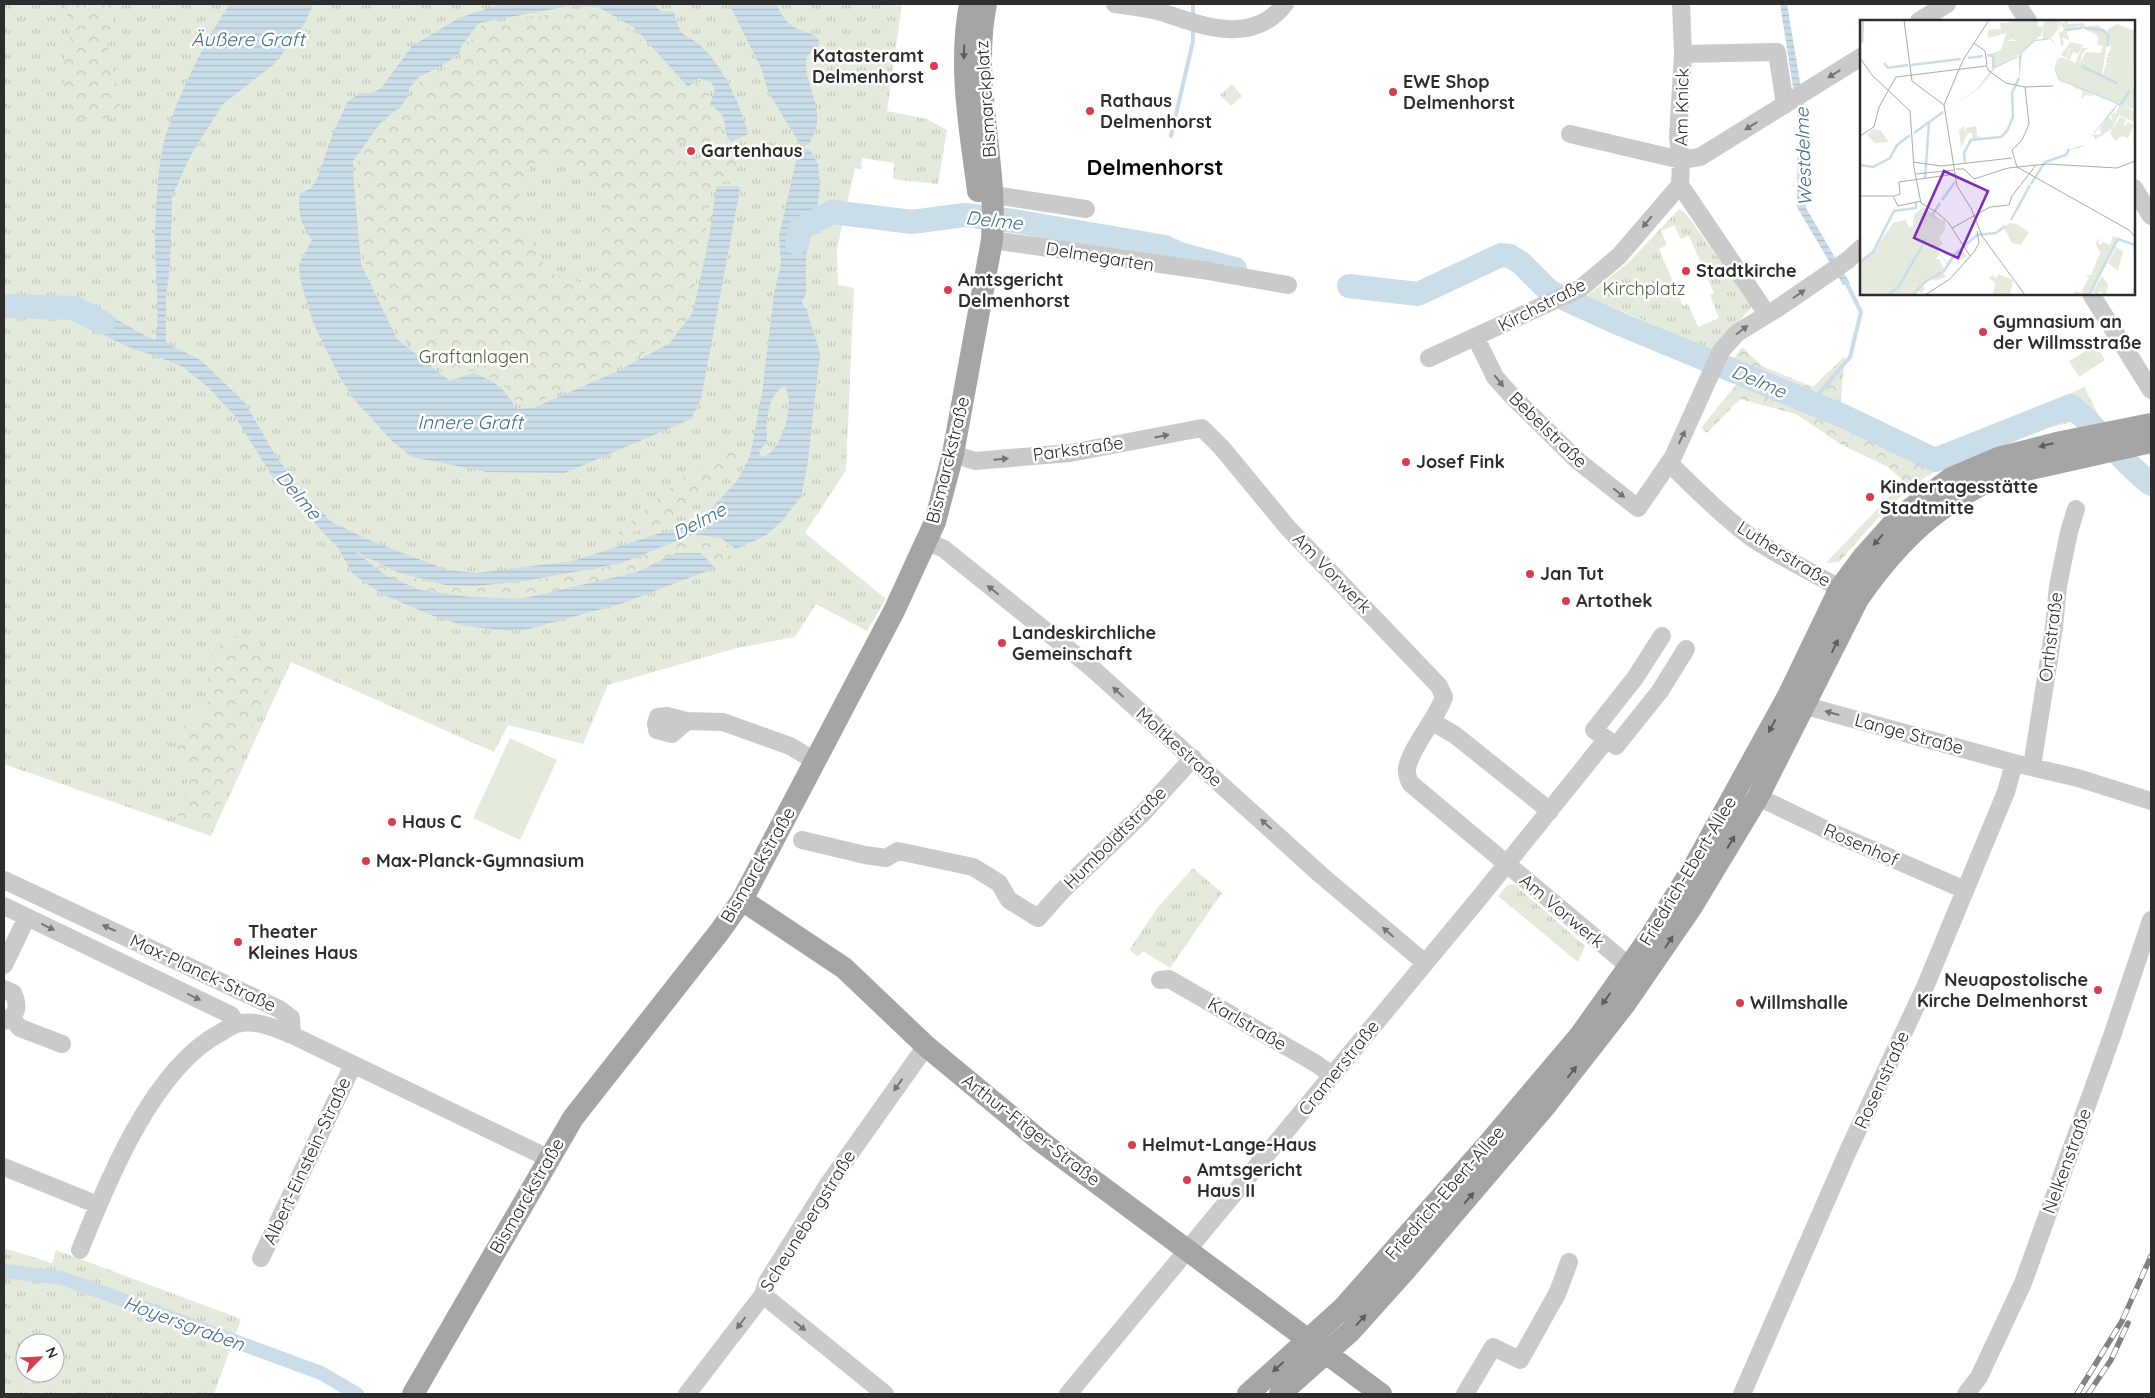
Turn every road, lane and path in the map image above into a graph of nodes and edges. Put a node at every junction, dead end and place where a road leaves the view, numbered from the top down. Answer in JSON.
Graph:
{"nodes":[{"id":1,"x":970,"y":4,"type":"edge"},
{"id":2,"x":986,"y":4,"type":"edge"},
{"id":3,"x":1115,"y":4,"type":"edge"},
{"id":4,"x":1285,"y":4,"type":"edge"},
{"id":5,"x":1681,"y":4,"type":"edge"},
{"id":6,"x":1947,"y":4,"type":"edge"},
{"id":7,"x":2017,"y":4,"type":"edge"},
{"id":8,"x":1150,"y":7,"type":"edge"},
{"id":9,"x":1921,"y":20,"type":"edge"},
{"id":10,"x":2027,"y":20,"type":"edge"},
{"id":11,"x":1683,"y":54,"type":"junction"},
{"id":12,"x":1860,"y":58,"type":"edge"},
{"id":13,"x":1793,"y":99,"type":"junction"},
{"id":14,"x":1570,"y":134,"type":"dead end"},
{"id":15,"x":1682,"y":160,"type":"junction"},
{"id":16,"x":1680,"y":185,"type":"junction"},
{"id":17,"x":2135,"y":190,"type":"edge"},
{"id":18,"x":1086,"y":209,"type":"dead end"},
{"id":19,"x":987,"y":215,"type":"junction"},
{"id":20,"x":2151,"y":216,"type":"edge"},
{"id":21,"x":1855,"y":254,"type":"edge"},
{"id":22,"x":1288,"y":285,"type":"dead end"},
{"id":23,"x":2092,"y":295,"type":"edge"},
{"id":24,"x":1767,"y":314,"type":"junction"},
{"id":25,"x":1476,"y":338,"type":"junction"},
{"id":26,"x":1429,"y":358,"type":"dead end"},
{"id":27,"x":2151,"y":390,"type":"edge"},
{"id":28,"x":2151,"y":424,"type":"edge"},
{"id":29,"x":1202,"y":428,"type":"joint"},
{"id":30,"x":2110,"y":442,"type":"junction"},
{"id":31,"x":2151,"y":442,"type":"edge"},
{"id":32,"x":954,"y":454,"type":"junction"},
{"id":33,"x":1669,"y":463,"type":"junction"},
{"id":34,"x":2076,"y":509,"type":"dead end"},
{"id":35,"x":926,"y":541,"type":"junction"},
{"id":36,"x":1849,"y":594,"type":"junction"},
{"id":37,"x":1662,"y":636,"type":"dead end"},
{"id":38,"x":1686,"y":649,"type":"dead end"},
{"id":39,"x":1797,"y":701,"type":"junction"},
{"id":40,"x":687,"y":721,"type":"dead end"},
{"id":41,"x":1432,"y":722,"type":"junction"},
{"id":42,"x":1607,"y":739,"type":"junction"},
{"id":43,"x":1193,"y":758,"type":"junction"},
{"id":44,"x":815,"y":761,"type":"junction"},
{"id":45,"x":2014,"y":763,"type":"junction"},
{"id":46,"x":2032,"y":766,"type":"junction"},
{"id":47,"x":1758,"y":797,"type":"junction"},
{"id":48,"x":2151,"y":801,"type":"edge"},
{"id":49,"x":1550,"y":811,"type":"junction"},
{"id":50,"x":802,"y":840,"type":"dead end"},
{"id":51,"x":1506,"y":865,"type":"junction"},
{"id":52,"x":4,"y":880,"type":"edge"},
{"id":53,"x":1965,"y":890,"type":"junction"},
{"id":54,"x":742,"y":900,"type":"junction"},
{"id":55,"x":4,"y":906,"type":"edge"},
{"id":56,"x":27,"y":917,"type":"junction"},
{"id":57,"x":2151,"y":920,"type":"edge"},
{"id":58,"x":1425,"y":963,"type":"junction"},
{"id":59,"x":4,"y":965,"type":"edge"},
{"id":60,"x":1630,"y":967,"type":"junction"},
{"id":61,"x":1160,"y":980,"type":"dead end"},
{"id":62,"x":4,"y":989,"type":"edge"},
{"id":63,"x":7,"y":1020,"type":"edge"},
{"id":64,"x":237,"y":1024,"type":"junction"},
{"id":65,"x":292,"y":1035,"type":"junction"},
{"id":66,"x":62,"y":1044,"type":"dead end"},
{"id":67,"x":926,"y":1046,"type":"junction"},
{"id":68,"x":353,"y":1065,"type":"junction"},
{"id":69,"x":1332,"y":1076,"type":"junction"},
{"id":70,"x":548,"y":1158,"type":"junction"},
{"id":71,"x":4,"y":1167,"type":"edge"},
{"id":72,"x":98,"y":1205,"type":"junction"},
{"id":73,"x":1188,"y":1249,"type":"junction"},
{"id":74,"x":80,"y":1250,"type":"dead end"},
{"id":75,"x":261,"y":1258,"type":"dead end"},
{"id":76,"x":1568,"y":1262,"type":"dead end"},
{"id":77,"x":763,"y":1295,"type":"junction"},
{"id":78,"x":1308,"y":1340,"type":"junction"},
{"id":79,"x":1326,"y":1353,"type":"junction"},
{"id":80,"x":413,"y":1394,"type":"edge"},
{"id":81,"x":687,"y":1394,"type":"edge"},
{"id":82,"x":885,"y":1394,"type":"edge"},
{"id":83,"x":1068,"y":1394,"type":"edge"},
{"id":84,"x":1248,"y":1394,"type":"edge"},
{"id":85,"x":1280,"y":1394,"type":"edge"},
{"id":86,"x":1381,"y":1394,"type":"edge"},
{"id":87,"x":1465,"y":1394,"type":"edge"},
{"id":88,"x":1742,"y":1394,"type":"edge"},
{"id":89,"x":1966,"y":1394,"type":"edge"}],
"edges":[{"from":1,"to":19,"type":"main road","name":"Bismarckplatz","one_way":true},
{"from":2,"to":19,"type":"main road","name":"Bismarckplatz"},
{"from":3,"to":8,"type":"street"},
{"from":4,"to":8,"type":"street"},
{"from":5,"to":11,"type":"street","name":"Am Knick"},
{"from":6,"to":9,"type":"street"},
{"from":7,"to":10,"type":"street"},
{"from":11,"to":13,"type":"street","name":"Am Knick"},
{"from":11,"to":15,"type":"street","name":"Am Knick"},
{"from":12,"to":13,"type":"street","one_way":true},
{"from":13,"to":15,"type":"street","one_way":true},
{"from":14,"to":15,"type":"street"},
{"from":15,"to":16,"type":"street"},
{"from":16,"to":24,"type":"street"},
{"from":16,"to":25,"type":"street","name":"Kirchstraße","one_way":true},
{"from":17,"to":20,"type":"street"},
{"from":18,"to":19,"type":"street"},
{"from":19,"to":22,"type":"street","name":"Delmegarten"},
{"from":19,"to":32,"type":"main road","name":"Bismarckstraße"},
{"from":24,"to":21,"type":"street","one_way":true},
{"from":23,"to":27,"type":"street"},
{"from":33,"to":24,"type":"street","one_way":true},
{"from":25,"to":26,"type":"street","name":"Kirchstraße"},
{"from":25,"to":33,"type":"street","name":"Bebelstraße","one_way":true},
{"from":28,"to":30,"type":"main road","name":"Friedrich-Ebert-Allee"},
{"from":32,"to":29,"type":"street","name":"Parkstraße","one_way":true},
{"from":29,"to":41,"type":"street","name":"Am Vorwerk"},
{"from":30,"to":31,"type":"main road","name":"Friedrich-Ebert-Allee"},
{"from":30,"to":36,"type":"main road","name":"Friedrich-Ebert-Allee"},
{"from":32,"to":35,"type":"main road","name":"Bismarckstraße"},
{"from":33,"to":36,"type":"street","name":"Lutherstraße"},
{"from":34,"to":46,"type":"street","name":"Orthstraße"},
{"from":43,"to":35,"type":"street","name":"Moltkestraße","one_way":true},
{"from":35,"to":44,"type":"main road","name":"Bismarckstraße"},
{"from":36,"to":39,"type":"main road","name":"Friedrich-Ebert-Allee"},
{"from":37,"to":42,"type":"street"},
{"from":38,"to":42,"type":"street"},
{"from":45,"to":39,"type":"street","name":"Lange Straße","one_way":true},
{"from":39,"to":47,"type":"main road","name":"Friedrich-Ebert-Allee"},
{"from":39,"to":60,"type":"main road","name":"Friedrich-Ebert-Allee","one_way":true},
{"from":40,"to":44,"type":"street"},
{"from":41,"to":49,"type":"street"},
{"from":41,"to":51,"type":"street","name":"Am Vorwerk"},
{"from":42,"to":49,"type":"street","name":"Cramerstraße"},
{"from":43,"to":50,"type":"street","name":"Humboldtstraße"},
{"from":58,"to":43,"type":"street","name":"Moltkestraße","one_way":true},
{"from":44,"to":54,"type":"main road","name":"Bismarckstraße"},
{"from":45,"to":46,"type":"street","name":"Lange Straße"},
{"from":45,"to":53,"type":"street","name":"Rosenstraße"},
{"from":46,"to":48,"type":"street","name":"Lange Straße"},
{"from":47,"to":53,"type":"street","name":"Rosenhof"},
{"from":79,"to":47,"type":"main road","name":"Friedrich-Ebert-Allee","one_way":true},
{"from":49,"to":51,"type":"street","name":"Cramerstraße"},
{"from":51,"to":58,"type":"street","name":"Cramerstraße"},
{"from":51,"to":60,"type":"street","name":"Am Vorwerk"},
{"from":65,"to":52,"type":"street","name":"Max-Planck-Straße","one_way":true},
{"from":53,"to":88,"type":"street","name":"Rosenstraße"},
{"from":54,"to":67,"type":"main road","name":"Arthur-Fitger-Straße"},
{"from":54,"to":70,"type":"main road","name":"Bismarckstraße"},
{"from":55,"to":56,"type":"street","name":"Max-Planck-Straße"},
{"from":56,"to":59,"type":"street"},
{"from":56,"to":64,"type":"street","name":"Max-Planck-Straße","one_way":true},
{"from":57,"to":89,"type":"street","name":"Nelkenstraße"},
{"from":58,"to":69,"type":"street","name":"Cramerstraße"},
{"from":60,"to":78,"type":"main road","name":"Friedrich-Ebert-Allee","one_way":true},
{"from":61,"to":69,"type":"street","name":"Karlstraße"},
{"from":62,"to":63,"type":"street"},
{"from":63,"to":66,"type":"street"},
{"from":64,"to":65,"type":"street"},
{"from":64,"to":72,"type":"street"},
{"from":65,"to":68,"type":"street"},
{"from":67,"to":73,"type":"main road","name":"Arthur-Fitger-Straße"},
{"from":67,"to":77,"type":"street","name":"Scheunebergstraße","one_way":true},
{"from":68,"to":70,"type":"street"},
{"from":68,"to":75,"type":"street","name":"Albert-Einstein-Straße"},
{"from":69,"to":73,"type":"street","name":"Cramerstraße"},
{"from":70,"to":80,"type":"main road","name":"Bismarckstraße"},
{"from":71,"to":72,"type":"street"},
{"from":72,"to":74,"type":"street"},
{"from":73,"to":78,"type":"main road","name":"Arthur-Fitger-Straße"},
{"from":73,"to":83,"type":"street","name":"Cramerstraße"},
{"from":76,"to":87,"type":"street"},
{"from":77,"to":81,"type":"street","name":"Scheunebergstraße","one_way":true},
{"from":77,"to":82,"type":"street","one_way":true},
{"from":78,"to":79,"type":"main road","name":"Arthur-Fitger-Straße"},
{"from":78,"to":84,"type":"main road","name":"Friedrich-Ebert-Allee","one_way":true},
{"from":79,"to":85,"type":"main road","name":"Friedrich-Ebert-Allee"},
{"from":79,"to":86,"type":"main road","name":"Arthur-Fitger-Straße"}]}
